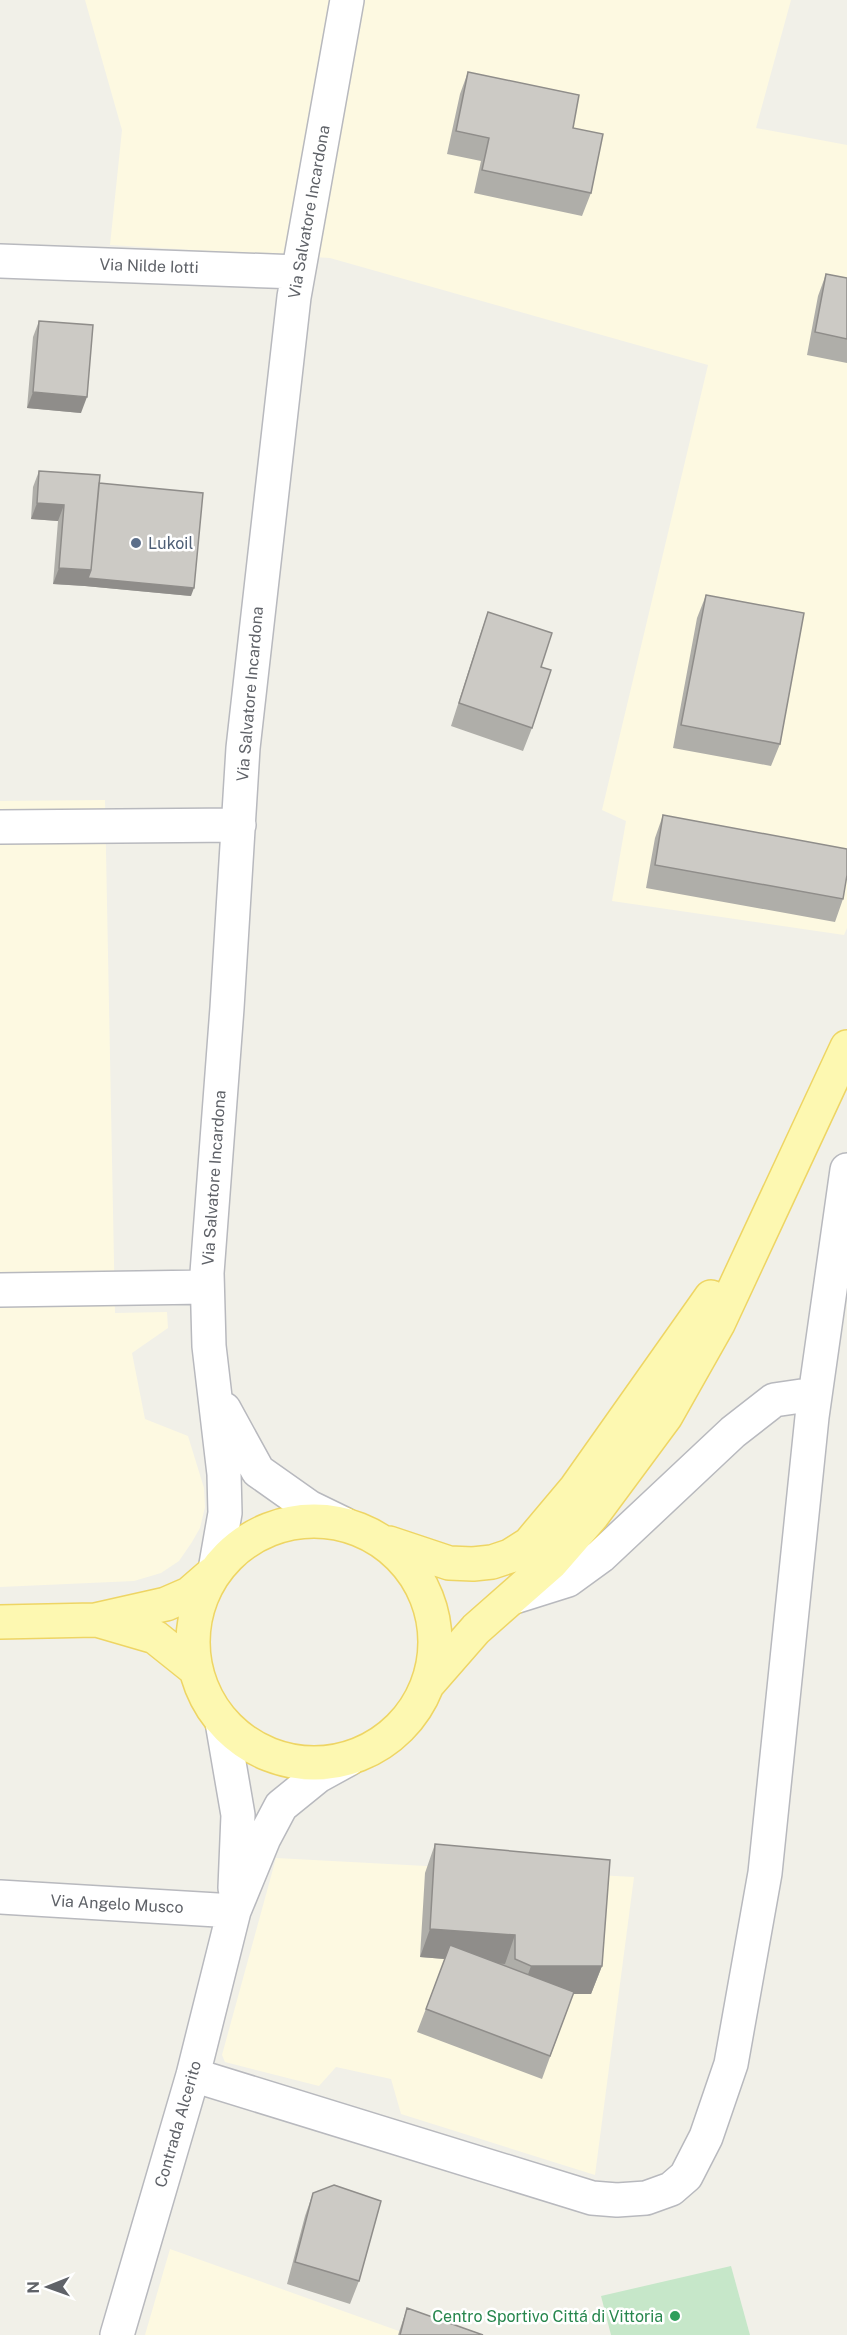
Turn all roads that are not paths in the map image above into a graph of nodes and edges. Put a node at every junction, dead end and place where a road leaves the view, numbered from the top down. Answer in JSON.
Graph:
{"nodes":[{"id":1,"x":348,"y":0,"type":"edge"},
{"id":2,"x":0,"y":261,"type":"edge"},
{"id":3,"x":298,"y":272,"type":"junction"},
{"id":4,"x":239,"y":825,"type":"junction"},
{"id":5,"x":0,"y":827,"type":"edge"},
{"id":6,"x":847,"y":1047,"type":"edge"},
{"id":7,"x":847,"y":1170,"type":"edge"},
{"id":8,"x":790,"y":1174,"type":"junction"},
{"id":9,"x":207,"y":1287,"type":"junction"},
{"id":10,"x":0,"y":1290,"type":"edge"},
{"id":11,"x":215,"y":1393,"type":"junction"},
{"id":12,"x":814,"y":1394,"type":"junction"},
{"id":13,"x":344,"y":1524,"type":"junction"},
{"id":14,"x":379,"y":1539,"type":"junction"},
{"id":15,"x":215,"y":1570,"type":"junction"},
{"id":16,"x":514,"y":1597,"type":"junction"},
{"id":17,"x":95,"y":1620,"type":"junction"},
{"id":18,"x":0,"y":1622,"type":"edge"},
{"id":19,"x":195,"y":1669,"type":"junction"},
{"id":20,"x":428,"y":1684,"type":"junction"},
{"id":21,"x":222,"y":1722,"type":"junction"},
{"id":22,"x":349,"y":1759,"type":"junction"},
{"id":23,"x":0,"y":1897,"type":"edge"},
{"id":24,"x":234,"y":1911,"type":"junction"},
{"id":25,"x":193,"y":2074,"type":"junction"},
{"id":26,"x":117,"y":2335,"type":"edge"}],
"edges":[{"from":1,"to":3,"type":"street","name":"Via Salvatore Incardona"},
{"from":2,"to":3,"type":"street","name":"Via Nilde Iotti"},
{"from":3,"to":4,"type":"street","name":"Via Salvatore Incardona"},
{"from":4,"to":5,"type":"street"},
{"from":4,"to":9,"type":"street","name":"Via Salvatore Incardona"},
{"from":6,"to":8,"type":"main road"},
{"from":7,"to":12,"type":"street"},
{"from":8,"to":14,"type":"main road"},
{"from":8,"to":16,"type":"main road"},
{"from":9,"to":10,"type":"street"},
{"from":9,"to":11,"type":"street","name":"Via Salvatore Incardona"},
{"from":11,"to":13,"type":"street"},
{"from":11,"to":15,"type":"street","name":"Via Salvatore Incardona"},
{"from":12,"to":16,"type":"street"},
{"from":12,"to":25,"type":"street"},
{"from":13,"to":14,"type":"main road"},
{"from":13,"to":15,"type":"main road"},
{"from":14,"to":20,"type":"main road"},
{"from":15,"to":17,"type":"main road"},
{"from":15,"to":19,"type":"main road"},
{"from":16,"to":20,"type":"main road"},
{"from":17,"to":18,"type":"main road"},
{"from":17,"to":19,"type":"main road"},
{"from":19,"to":21,"type":"main road"},
{"from":20,"to":22,"type":"main road"},
{"from":21,"to":22,"type":"main road"},
{"from":21,"to":24,"type":"street"},
{"from":22,"to":24,"type":"street"},
{"from":23,"to":24,"type":"street","name":"Via Angelo Musco"},
{"from":24,"to":25,"type":"street","name":"Contrada Alcerito"},
{"from":25,"to":26,"type":"street","name":"Contrada Alcerito"}]}
